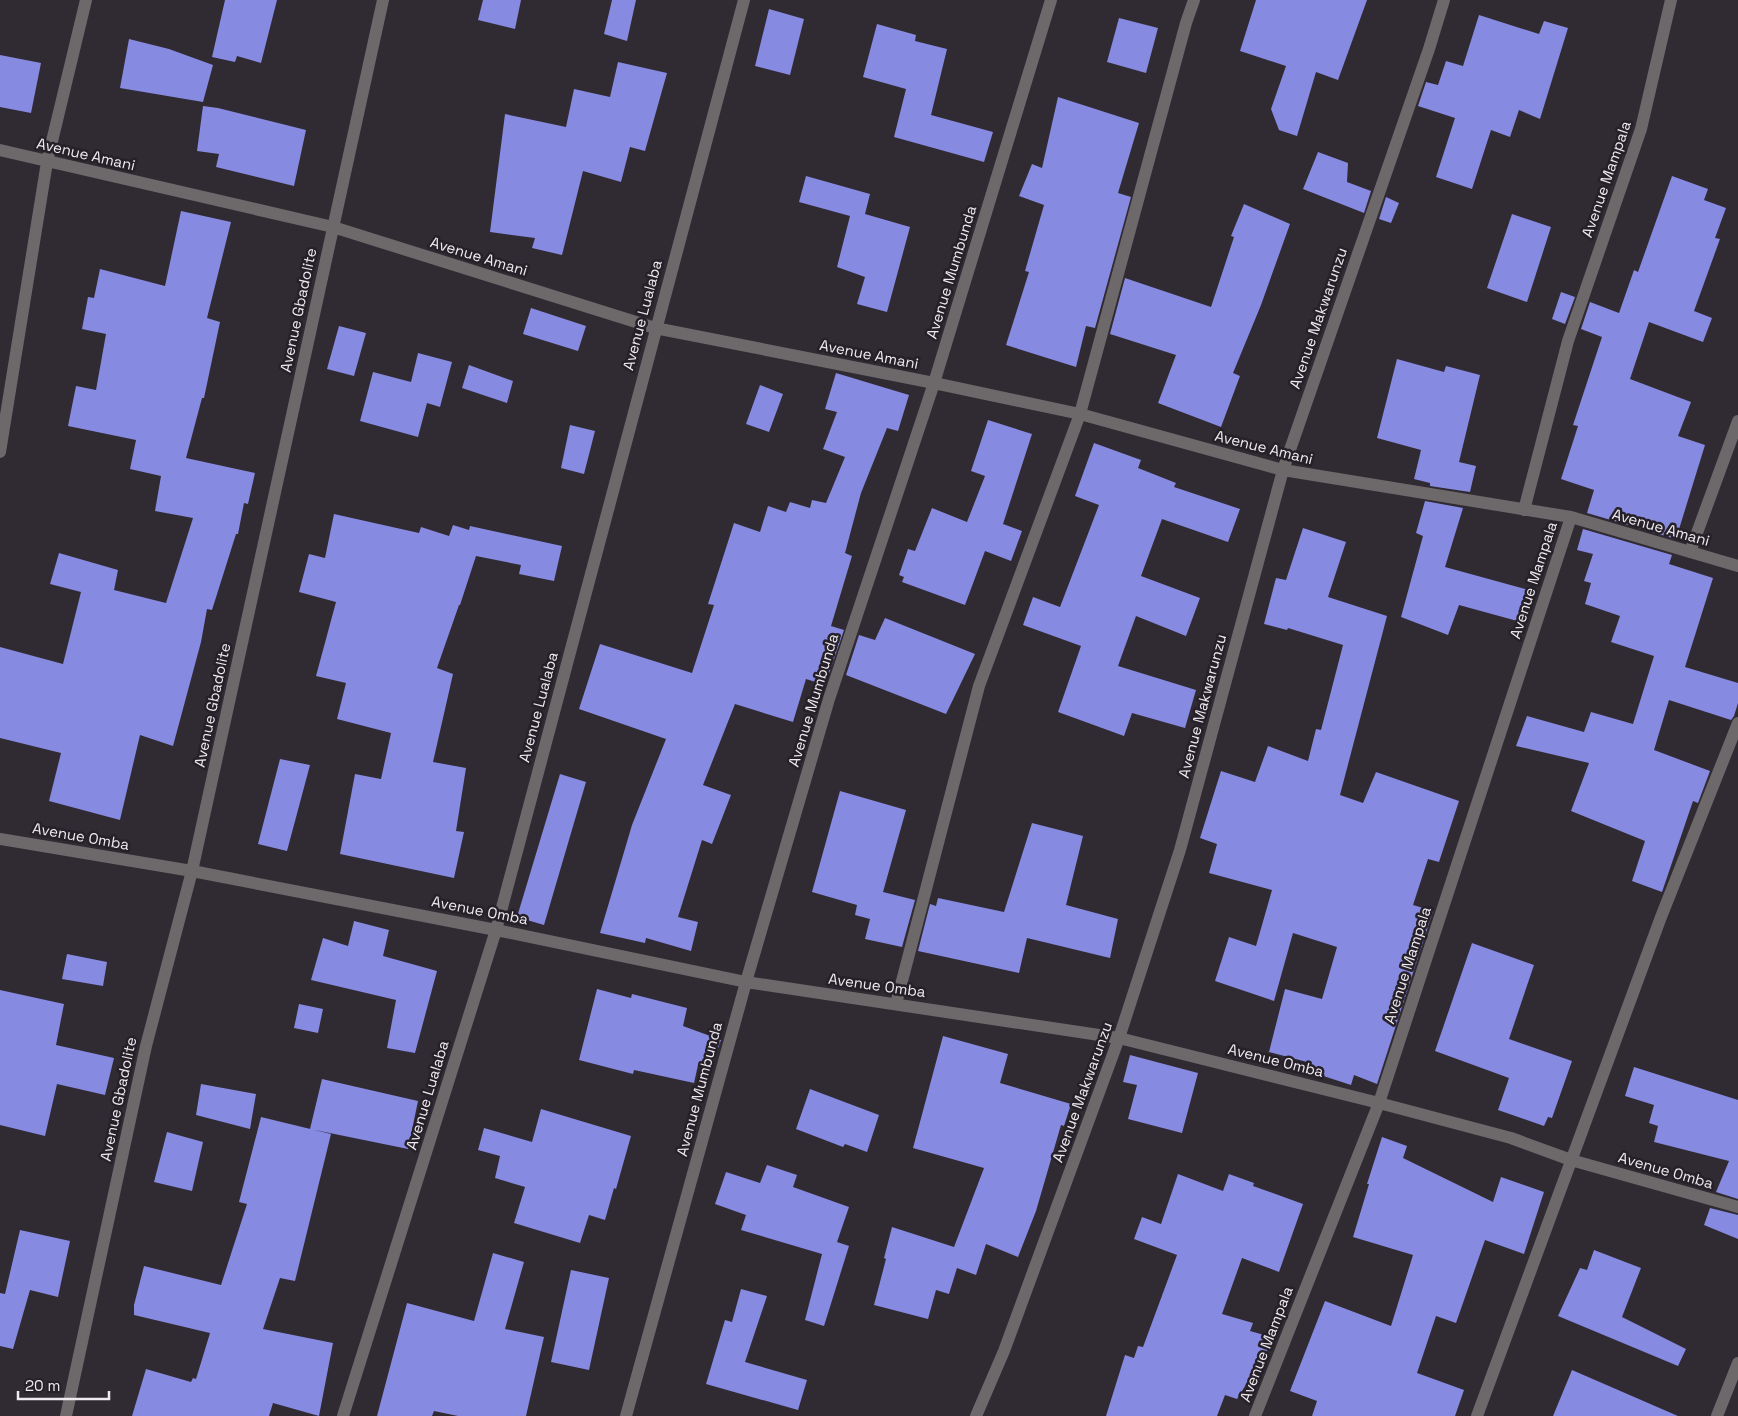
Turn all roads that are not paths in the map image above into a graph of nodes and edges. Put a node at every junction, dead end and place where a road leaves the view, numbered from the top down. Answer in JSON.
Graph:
{"nodes":[{"id":1,"x":86,"y":0,"type":"edge"},
{"id":2,"x":383,"y":0,"type":"edge"},
{"id":3,"x":744,"y":0,"type":"edge"},
{"id":4,"x":1051,"y":0,"type":"edge"},
{"id":5,"x":1194,"y":0,"type":"edge"},
{"id":6,"x":1444,"y":0,"type":"edge"},
{"id":7,"x":1671,"y":0,"type":"edge"},
{"id":8,"x":0,"y":150,"type":"edge"},
{"id":9,"x":47,"y":162,"type":"junction"},
{"id":10,"x":333,"y":227,"type":"junction"},
{"id":11,"x":655,"y":328,"type":"junction"},
{"id":12,"x":934,"y":383,"type":"junction"},
{"id":13,"x":1080,"y":414,"type":"junction"},
{"id":14,"x":1738,"y":421,"type":"edge"},
{"id":15,"x":0,"y":452,"type":"edge"},
{"id":16,"x":1282,"y":470,"type":"junction"},
{"id":17,"x":1524,"y":510,"type":"junction"},
{"id":18,"x":1571,"y":517,"type":"junction"},
{"id":19,"x":1690,"y":552,"type":"junction"},
{"id":20,"x":1738,"y":566,"type":"edge"},
{"id":21,"x":1738,"y":723,"type":"edge"},
{"id":22,"x":0,"y":838,"type":"edge"},
{"id":23,"x":192,"y":871,"type":"junction"},
{"id":24,"x":496,"y":930,"type":"junction"},
{"id":25,"x":746,"y":982,"type":"junction"},
{"id":26,"x":896,"y":1004,"type":"junction"},
{"id":27,"x":1119,"y":1038,"type":"junction"},
{"id":28,"x":1379,"y":1103,"type":"junction"},
{"id":29,"x":1571,"y":1160,"type":"junction"},
{"id":30,"x":1738,"y":1207,"type":"edge"},
{"id":31,"x":1738,"y":1363,"type":"edge"},
{"id":32,"x":66,"y":1416,"type":"edge"},
{"id":33,"x":343,"y":1416,"type":"edge"},
{"id":34,"x":626,"y":1416,"type":"edge"},
{"id":35,"x":976,"y":1416,"type":"edge"},
{"id":36,"x":1255,"y":1416,"type":"edge"},
{"id":37,"x":1477,"y":1416,"type":"edge"},
{"id":38,"x":1718,"y":1416,"type":"edge"}],
"edges":[{"from":1,"to":9,"type":"street"},
{"from":2,"to":10,"type":"street","name":"Avenue Gbadolite"},
{"from":3,"to":11,"type":"street","name":"Avenue Lualaba"},
{"from":4,"to":12,"type":"street","name":"Avenue Mumbunda"},
{"from":5,"to":13,"type":"street"},
{"from":6,"to":16,"type":"street","name":"Avenue Makwarunzu"},
{"from":7,"to":17,"type":"street","name":"Avenue Mampala"},
{"from":8,"to":9,"type":"street","name":"Avenue Amani"},
{"from":9,"to":10,"type":"street","name":"Avenue Amani"},
{"from":9,"to":15,"type":"street"},
{"from":10,"to":11,"type":"street","name":"Avenue Amani"},
{"from":10,"to":23,"type":"street","name":"Avenue Gbadolite"},
{"from":11,"to":12,"type":"street","name":"Avenue Amani"},
{"from":11,"to":24,"type":"street","name":"Avenue Lualaba"},
{"from":12,"to":13,"type":"street","name":"Avenue Amani"},
{"from":12,"to":25,"type":"street","name":"Avenue Mumbunda"},
{"from":13,"to":16,"type":"street","name":"Avenue Amani"},
{"from":13,"to":26,"type":"street"},
{"from":14,"to":19,"type":"street"},
{"from":16,"to":17,"type":"street","name":"Avenue Amani"},
{"from":16,"to":27,"type":"street","name":"Avenue Makwarunzu"},
{"from":17,"to":18,"type":"street","name":"Avenue Amani"},
{"from":18,"to":19,"type":"street","name":"Avenue Amani"},
{"from":18,"to":28,"type":"street","name":"Avenue Mampala"},
{"from":19,"to":20,"type":"street","name":"Avenue Amani"},
{"from":21,"to":29,"type":"street"},
{"from":22,"to":23,"type":"street","name":"Avenue Omba"},
{"from":23,"to":24,"type":"street","name":"Avenue Omba"},
{"from":23,"to":32,"type":"street","name":"Avenue Gbadolite"},
{"from":24,"to":25,"type":"street","name":"Avenue Omba"},
{"from":24,"to":33,"type":"street","name":"Avenue Lualaba"},
{"from":25,"to":26,"type":"street","name":"Avenue Omba"},
{"from":25,"to":34,"type":"street","name":"Avenue Mumbunda"},
{"from":26,"to":27,"type":"street","name":"Avenue Omba"},
{"from":27,"to":28,"type":"street","name":"Avenue Omba"},
{"from":27,"to":35,"type":"street","name":"Avenue Makwarunzu"},
{"from":28,"to":29,"type":"street","name":"Avenue Omba"},
{"from":28,"to":36,"type":"street","name":"Avenue Mampala"},
{"from":29,"to":30,"type":"street","name":"Avenue Omba"},
{"from":29,"to":37,"type":"street"},
{"from":31,"to":38,"type":"street"}]}
